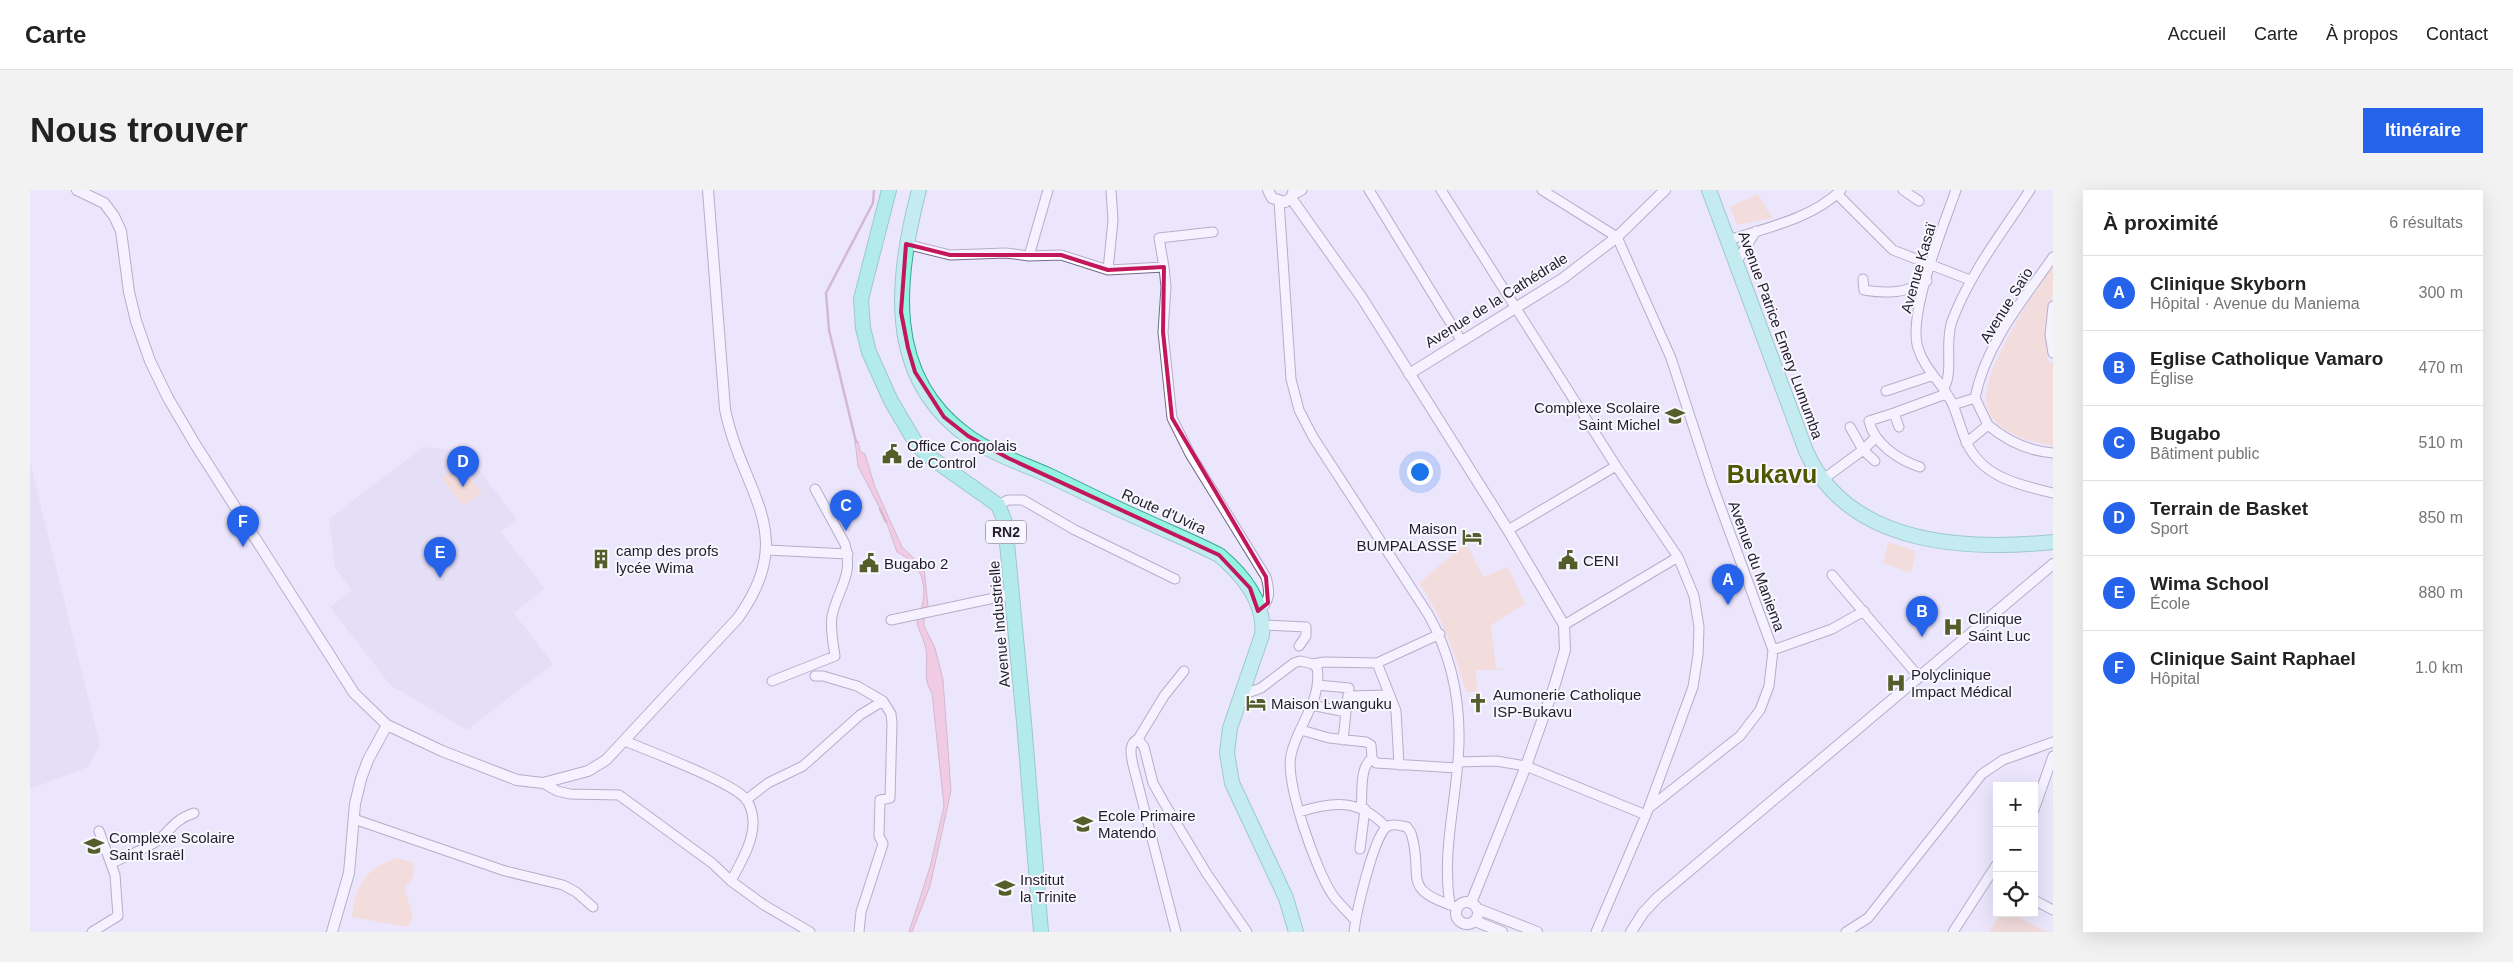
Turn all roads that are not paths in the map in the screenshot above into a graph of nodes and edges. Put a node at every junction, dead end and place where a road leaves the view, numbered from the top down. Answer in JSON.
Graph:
{"nodes":[{"id":1,"x":78,"y":190,"type":"edge"},
{"id":2,"x":708,"y":190,"type":"edge"},
{"id":3,"x":889,"y":190,"type":"edge"},
{"id":4,"x":918,"y":190,"type":"edge"},
{"id":5,"x":1048,"y":190,"type":"edge"},
{"id":6,"x":1111,"y":190,"type":"edge"},
{"id":7,"x":1268,"y":190,"type":"edge"},
{"id":8,"x":1369,"y":190,"type":"edge"},
{"id":9,"x":1442,"y":190,"type":"edge"},
{"id":10,"x":1542,"y":190,"type":"edge"},
{"id":11,"x":1665,"y":190,"type":"edge"},
{"id":12,"x":1709,"y":190,"type":"edge"},
{"id":13,"x":1903,"y":190,"type":"edge"},
{"id":14,"x":1956,"y":190,"type":"edge"},
{"id":15,"x":2030,"y":190,"type":"edge"},
{"id":16,"x":1839,"y":192,"type":"edge"},
{"id":17,"x":1295,"y":193,"type":"edge"},
{"id":18,"x":1919,"y":201,"type":"dead end"},
{"id":19,"x":1279,"y":202,"type":"junction"},
{"id":20,"x":1756,"y":231,"type":"junction"},
{"id":21,"x":1213,"y":232,"type":"dead end"},
{"id":22,"x":1617,"y":237,"type":"junction"},
{"id":23,"x":1729,"y":240,"type":"junction"},
{"id":24,"x":906,"y":244,"type":"junction"},
{"id":25,"x":1029,"y":256,"type":"junction"},
{"id":26,"x":2053,"y":257,"type":"edge"},
{"id":27,"x":1737,"y":261,"type":"junction"},
{"id":28,"x":1931,"y":264,"type":"junction"},
{"id":29,"x":1164,"y":267,"type":"junction"},
{"id":30,"x":1108,"y":270,"type":"junction"},
{"id":31,"x":1863,"y":279,"type":"dead end"},
{"id":32,"x":1970,"y":280,"type":"junction"},
{"id":33,"x":1927,"y":281,"type":"junction"},
{"id":34,"x":2053,"y":306,"type":"edge"},
{"id":35,"x":1516,"y":307,"type":"junction"},
{"id":36,"x":1461,"y":340,"type":"junction"},
{"id":37,"x":2053,"y":353,"type":"edge"},
{"id":38,"x":1409,"y":374,"type":"junction"},
{"id":39,"x":1932,"y":376,"type":"junction"},
{"id":40,"x":1886,"y":391,"type":"dead end"},
{"id":41,"x":1945,"y":391,"type":"junction"},
{"id":42,"x":1975,"y":398,"type":"junction"},
{"id":43,"x":1953,"y":405,"type":"junction"},
{"id":44,"x":1894,"y":412,"type":"junction"},
{"id":45,"x":1988,"y":425,"type":"junction"},
{"id":46,"x":1850,"y":427,"type":"dead end"},
{"id":47,"x":1899,"y":427,"type":"dead end"},
{"id":48,"x":1875,"y":438,"type":"junction"},
{"id":49,"x":1966,"y":443,"type":"junction"},
{"id":50,"x":1863,"y":450,"type":"junction"},
{"id":51,"x":2053,"y":453,"type":"edge"},
{"id":52,"x":1875,"y":461,"type":"dead end"},
{"id":53,"x":1616,"y":466,"type":"junction"},
{"id":54,"x":1920,"y":467,"type":"dead end"},
{"id":55,"x":1822,"y":480,"type":"junction"},
{"id":56,"x":815,"y":489,"type":"dead end"},
{"id":57,"x":2053,"y":493,"type":"edge"},
{"id":58,"x":998,"y":505,"type":"junction"},
{"id":59,"x":1508,"y":530,"type":"junction"},
{"id":60,"x":2053,"y":542,"type":"edge"},
{"id":61,"x":767,"y":550,"type":"junction"},
{"id":62,"x":848,"y":554,"type":"junction"},
{"id":63,"x":1678,"y":557,"type":"junction"},
{"id":64,"x":2053,"y":564,"type":"edge"},
{"id":65,"x":1832,"y":575,"type":"dead end"},
{"id":66,"x":1175,"y":579,"type":"dead end"},
{"id":67,"x":1013,"y":594,"type":"junction"},
{"id":68,"x":1258,"y":611,"type":"junction"},
{"id":69,"x":1864,"y":611,"type":"junction"},
{"id":70,"x":891,"y":620,"type":"dead end"},
{"id":71,"x":1263,"y":625,"type":"junction"},
{"id":72,"x":1564,"y":625,"type":"junction"},
{"id":73,"x":1440,"y":634,"type":"junction"},
{"id":74,"x":1299,"y":646,"type":"dead end"},
{"id":75,"x":1773,"y":650,"type":"junction"},
{"id":76,"x":1377,"y":663,"type":"junction"},
{"id":77,"x":1313,"y":664,"type":"junction"},
{"id":78,"x":1184,"y":671,"type":"dead end"},
{"id":79,"x":815,"y":676,"type":"dead end"},
{"id":80,"x":1919,"y":678,"type":"junction"},
{"id":81,"x":772,"y":681,"type":"dead end"},
{"id":82,"x":1317,"y":685,"type":"junction"},
{"id":83,"x":1242,"y":695,"type":"junction"},
{"id":84,"x":1390,"y":695,"type":"junction"},
{"id":85,"x":1350,"y":696,"type":"junction"},
{"id":86,"x":883,"y":701,"type":"junction"},
{"id":87,"x":1311,"y":705,"type":"junction"},
{"id":88,"x":1346,"y":712,"type":"junction"},
{"id":89,"x":387,"y":725,"type":"junction"},
{"id":90,"x":1301,"y":730,"type":"junction"},
{"id":91,"x":1138,"y":739,"type":"junction"},
{"id":92,"x":1343,"y":740,"type":"junction"},
{"id":93,"x":625,"y":741,"type":"junction"},
{"id":94,"x":2053,"y":742,"type":"edge"},
{"id":95,"x":2053,"y":756,"type":"edge"},
{"id":96,"x":1372,"y":758,"type":"junction"},
{"id":97,"x":1399,"y":765,"type":"junction"},
{"id":98,"x":1457,"y":765,"type":"junction"},
{"id":99,"x":1526,"y":766,"type":"junction"},
{"id":100,"x":543,"y":783,"type":"junction"},
{"id":101,"x":746,"y":800,"type":"junction"},
{"id":102,"x":2038,"y":802,"type":"edge"},
{"id":103,"x":1363,"y":808,"type":"junction"},
{"id":104,"x":1299,"y":812,"type":"junction"},
{"id":105,"x":1647,"y":812,"type":"junction"},
{"id":106,"x":194,"y":813,"type":"dead end"},
{"id":107,"x":354,"y":819,"type":"junction"},
{"id":108,"x":1386,"y":827,"type":"junction"},
{"id":109,"x":99,"y":831,"type":"dead end"},
{"id":110,"x":1360,"y":849,"type":"dead end"},
{"id":111,"x":112,"y":863,"type":"junction"},
{"id":112,"x":1993,"y":870,"type":"edge"},
{"id":113,"x":731,"y":881,"type":"junction"},
{"id":114,"x":2038,"y":902,"type":"edge"},
{"id":115,"x":1454,"y":906,"type":"junction"},
{"id":116,"x":1474,"y":906,"type":"junction"},
{"id":117,"x":593,"y":907,"type":"dead end"},
{"id":118,"x":2053,"y":910,"type":"edge"},
{"id":119,"x":1355,"y":920,"type":"junction"},
{"id":120,"x":1475,"y":921,"type":"junction"},
{"id":121,"x":1461,"y":928,"type":"edge"},
{"id":122,"x":92,"y":932,"type":"edge"},
{"id":123,"x":332,"y":932,"type":"edge"},
{"id":124,"x":810,"y":932,"type":"edge"},
{"id":125,"x":859,"y":932,"type":"edge"},
{"id":126,"x":1040,"y":932,"type":"edge"},
{"id":127,"x":1176,"y":932,"type":"edge"},
{"id":128,"x":1247,"y":932,"type":"edge"},
{"id":129,"x":1296,"y":932,"type":"edge"},
{"id":130,"x":1354,"y":932,"type":"edge"},
{"id":131,"x":1502,"y":932,"type":"edge"},
{"id":132,"x":1537,"y":932,"type":"edge"},
{"id":133,"x":1596,"y":932,"type":"edge"},
{"id":134,"x":1630,"y":932,"type":"edge"},
{"id":135,"x":1846,"y":932,"type":"edge"},
{"id":136,"x":1953,"y":932,"type":"edge"}],
"edges":[{"from":1,"to":89,"type":"street"},
{"from":2,"to":61,"type":"street"},
{"from":3,"to":58,"type":"highway","number":"RN2"},
{"from":4,"to":24,"type":"main road","name":"Route d'Uvira"},
{"from":5,"to":25,"type":"street"},
{"from":6,"to":30,"type":"street"},
{"from":7,"to":19,"type":"street"},
{"from":8,"to":36,"type":"street"},
{"from":9,"to":35,"type":"street"},
{"from":10,"to":22,"type":"street"},
{"from":11,"to":22,"type":"street","name":"Avenue de la Cathédrale"},
{"from":12,"to":23,"type":"main road","name":"Avenue Patrice Emery Lumumba"},
{"from":13,"to":18,"type":"street"},
{"from":14,"to":28,"type":"street","name":"Avenue Kasaï"},
{"from":15,"to":32,"type":"street"},
{"from":16,"to":20,"type":"street"},
{"from":16,"to":28,"type":"street"},
{"from":17,"to":19,"type":"street"},
{"from":17,"to":38,"type":"street"},
{"from":19,"to":73,"type":"street"},
{"from":20,"to":23,"type":"street"},
{"from":20,"to":27,"type":"street"},
{"from":21,"to":29,"type":"street"},
{"from":22,"to":35,"type":"street","name":"Avenue de la Cathédrale"},
{"from":22,"to":75,"type":"street","name":"Avenue du Maniema"},
{"from":23,"to":27,"type":"main road","name":"Avenue Patrice Emery Lumumba"},
{"from":24,"to":25,"type":"street"},
{"from":24,"to":68,"type":"main road","name":"Route d'Uvira"},
{"from":25,"to":30,"type":"street"},
{"from":26,"to":42,"type":"street","name":"Avenue Saïo"},
{"from":27,"to":55,"type":"main road","name":"Avenue Patrice Emery Lumumba"},
{"from":28,"to":32,"type":"street"},
{"from":28,"to":33,"type":"street","name":"Avenue Kasaï"},
{"from":29,"to":30,"type":"street"},
{"from":29,"to":68,"type":"street"},
{"from":31,"to":33,"type":"street"},
{"from":32,"to":41,"type":"street"},
{"from":33,"to":39,"type":"street","name":"Avenue Kasaï"},
{"from":34,"to":37,"type":"street"},
{"from":35,"to":36,"type":"street","name":"Avenue de la Cathédrale"},
{"from":35,"to":53,"type":"street"},
{"from":36,"to":38,"type":"street","name":"Avenue de la Cathédrale"},
{"from":38,"to":59,"type":"street"},
{"from":39,"to":40,"type":"street"},
{"from":39,"to":41,"type":"street","name":"Avenue Kasaï"},
{"from":41,"to":43,"type":"street","name":"Avenue Kasaï"},
{"from":41,"to":44,"type":"street"},
{"from":42,"to":43,"type":"street"},
{"from":42,"to":45,"type":"street"},
{"from":43,"to":49,"type":"street","name":"Avenue Kasaï"},
{"from":44,"to":47,"type":"street"},
{"from":44,"to":48,"type":"street"},
{"from":45,"to":49,"type":"street"},
{"from":45,"to":51,"type":"street"},
{"from":46,"to":50,"type":"street"},
{"from":48,"to":50,"type":"street"},
{"from":48,"to":54,"type":"street"},
{"from":49,"to":57,"type":"street","name":"Avenue Kasaï"},
{"from":50,"to":52,"type":"street"},
{"from":50,"to":55,"type":"street"},
{"from":53,"to":59,"type":"street"},
{"from":53,"to":63,"type":"street"},
{"from":55,"to":60,"type":"main road","name":"Avenue Patrice Emery Lumumba"},
{"from":56,"to":62,"type":"street"},
{"from":58,"to":66,"type":"street"},
{"from":58,"to":67,"type":"highway","name":"Avenue Industrielle","number":"RN2"},
{"from":59,"to":72,"type":"street"},
{"from":61,"to":62,"type":"street"},
{"from":61,"to":93,"type":"street"},
{"from":62,"to":81,"type":"street"},
{"from":63,"to":72,"type":"street"},
{"from":63,"to":105,"type":"street"},
{"from":64,"to":80,"type":"street"},
{"from":65,"to":69,"type":"street"},
{"from":67,"to":70,"type":"street"},
{"from":67,"to":126,"type":"highway","name":"Avenue Industrielle","number":"RN2"},
{"from":68,"to":71,"type":"main road","name":"Route d'Uvira"},
{"from":69,"to":75,"type":"street"},
{"from":69,"to":80,"type":"street"},
{"from":71,"to":74,"type":"street"},
{"from":71,"to":83,"type":"main road"},
{"from":72,"to":99,"type":"street"},
{"from":73,"to":76,"type":"street"},
{"from":73,"to":98,"type":"street"},
{"from":75,"to":105,"type":"street","name":"Avenue du Maniema"},
{"from":76,"to":77,"type":"street"},
{"from":76,"to":84,"type":"street"},
{"from":77,"to":82,"type":"street"},
{"from":77,"to":83,"type":"street"},
{"from":78,"to":91,"type":"street"},
{"from":79,"to":86,"type":"street"},
{"from":80,"to":134,"type":"street"},
{"from":82,"to":85,"type":"street"},
{"from":82,"to":87,"type":"street"},
{"from":83,"to":129,"type":"main road"},
{"from":84,"to":85,"type":"street"},
{"from":84,"to":97,"type":"street"},
{"from":85,"to":88,"type":"street"},
{"from":86,"to":101,"type":"street"},
{"from":86,"to":125,"type":"street"},
{"from":87,"to":88,"type":"street"},
{"from":87,"to":90,"type":"street"},
{"from":88,"to":92,"type":"street"},
{"from":89,"to":100,"type":"street"},
{"from":89,"to":107,"type":"street"},
{"from":90,"to":92,"type":"street"},
{"from":90,"to":104,"type":"street"},
{"from":91,"to":127,"type":"street"},
{"from":91,"to":128,"type":"street"},
{"from":92,"to":96,"type":"street"},
{"from":93,"to":100,"type":"street"},
{"from":93,"to":101,"type":"street"},
{"from":94,"to":135,"type":"street"},
{"from":95,"to":102,"type":"street"},
{"from":96,"to":97,"type":"street"},
{"from":96,"to":103,"type":"street"},
{"from":97,"to":98,"type":"street"},
{"from":98,"to":99,"type":"street"},
{"from":98,"to":115,"type":"street"},
{"from":99,"to":105,"type":"street"},
{"from":99,"to":116,"type":"street"},
{"from":100,"to":113,"type":"street"},
{"from":101,"to":113,"type":"street"},
{"from":103,"to":104,"type":"street"},
{"from":103,"to":108,"type":"street"},
{"from":103,"to":110,"type":"street"},
{"from":104,"to":119,"type":"street"},
{"from":105,"to":133,"type":"street"},
{"from":106,"to":111,"type":"street"},
{"from":107,"to":117,"type":"street"},
{"from":107,"to":123,"type":"street"},
{"from":108,"to":115,"type":"street"},
{"from":108,"to":119,"type":"street"},
{"from":109,"to":111,"type":"street"},
{"from":111,"to":122,"type":"street"},
{"from":112,"to":136,"type":"street"},
{"from":113,"to":124,"type":"street"},
{"from":114,"to":118,"type":"street"},
{"from":115,"to":116,"type":"street"},
{"from":115,"to":121,"type":"street"},
{"from":116,"to":120,"type":"street"},
{"from":116,"to":132,"type":"street"},
{"from":119,"to":130,"type":"street"},
{"from":120,"to":121,"type":"street"},
{"from":120,"to":131,"type":"street"}]}
